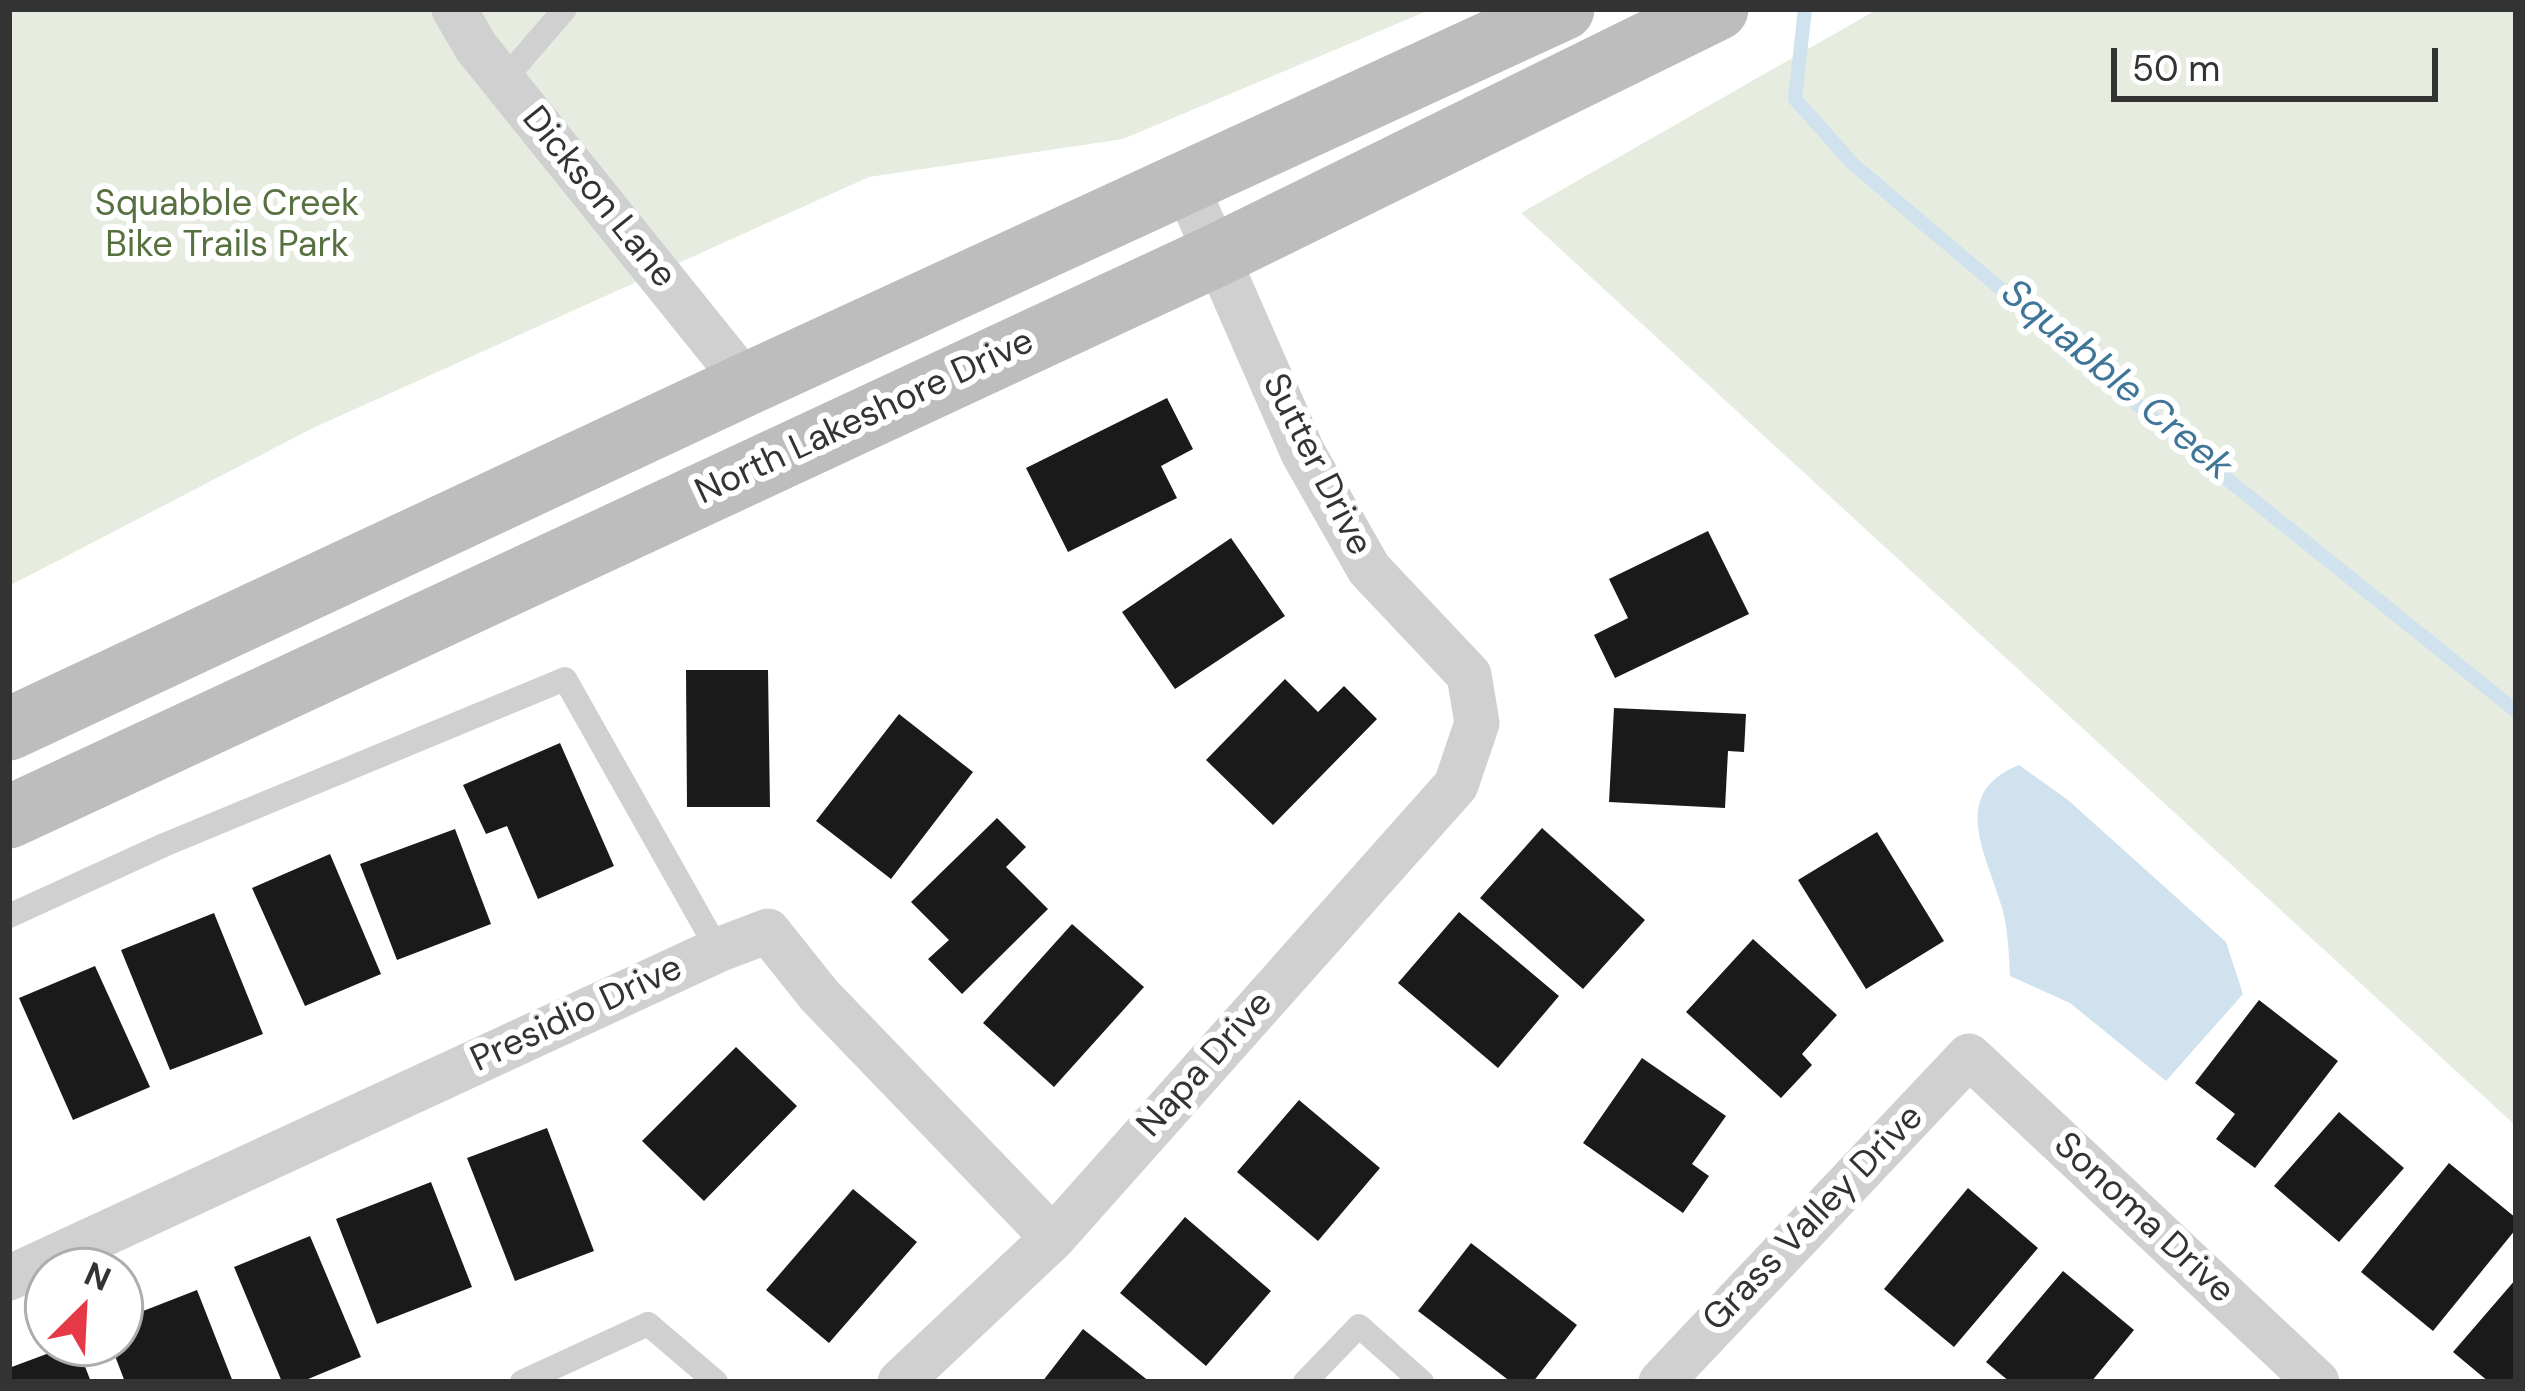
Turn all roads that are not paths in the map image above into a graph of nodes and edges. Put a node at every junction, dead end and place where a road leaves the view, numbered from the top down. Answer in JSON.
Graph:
{"nodes":[{"id":1,"x":454,"y":9,"type":"edge"},
{"id":2,"x":566,"y":9,"type":"edge"},
{"id":3,"x":1563,"y":9,"type":"edge"},
{"id":4,"x":1717,"y":9,"type":"edge"},
{"id":5,"x":503,"y":81,"type":"junction"},
{"id":6,"x":1186,"y":183,"type":"junction"},
{"id":7,"x":1217,"y":255,"type":"junction"},
{"id":8,"x":747,"y":384,"type":"junction"},
{"id":9,"x":782,"y":457,"type":"junction"},
{"id":10,"x":1477,"y":723,"type":"joint"},
{"id":11,"x":9,"y":729,"type":"edge"},
{"id":12,"x":9,"y":817,"type":"edge"},
{"id":13,"x":9,"y":916,"type":"edge"},
{"id":14,"x":718,"y":950,"type":"junction"},
{"id":15,"x":1969,"y":1057,"type":"joint"},
{"id":16,"x":1053,"y":1238,"type":"junction"},
{"id":17,"x":9,"y":1278,"type":"edge"},
{"id":18,"x":522,"y":1382,"type":"edge"},
{"id":19,"x":716,"y":1382,"type":"edge"},
{"id":20,"x":900,"y":1382,"type":"edge"},
{"id":21,"x":1305,"y":1382,"type":"edge"},
{"id":22,"x":1421,"y":1382,"type":"edge"},
{"id":23,"x":1661,"y":1382,"type":"edge"},
{"id":24,"x":2317,"y":1382,"type":"edge"}],
"edges":[{"from":1,"to":5,"type":"street","name":"Dickson Lane"},
{"from":2,"to":5,"type":"lane"},
{"from":3,"to":6,"type":"main road"},
{"from":4,"to":7,"type":"main road","name":"North Lakeshore Drive"},
{"from":5,"to":8,"type":"street","name":"Dickson Lane"},
{"from":6,"to":7,"type":"street","name":"Sutter Drive"},
{"from":6,"to":8,"type":"main road"},
{"from":7,"to":9,"type":"main road","name":"North Lakeshore Drive"},
{"from":7,"to":10,"type":"street","name":"Sutter Drive"},
{"from":8,"to":9,"type":"main road"},
{"from":8,"to":11,"type":"main road"},
{"from":9,"to":12,"type":"main road","name":"North Lakeshore Drive"},
{"from":10,"to":16,"type":"street","name":"Napa Drive"},
{"from":13,"to":14,"type":"lane"},
{"from":14,"to":16,"type":"street","name":"Presidio Drive"},
{"from":14,"to":17,"type":"street","name":"Presidio Drive"},
{"from":15,"to":23,"type":"street","name":"Grass Valley Drive"},
{"from":15,"to":24,"type":"street","name":"Sonoma Drive"},
{"from":16,"to":20,"type":"street","name":"Napa Drive"},
{"from":18,"to":19,"type":"lane"},
{"from":21,"to":22,"type":"lane"}]}
